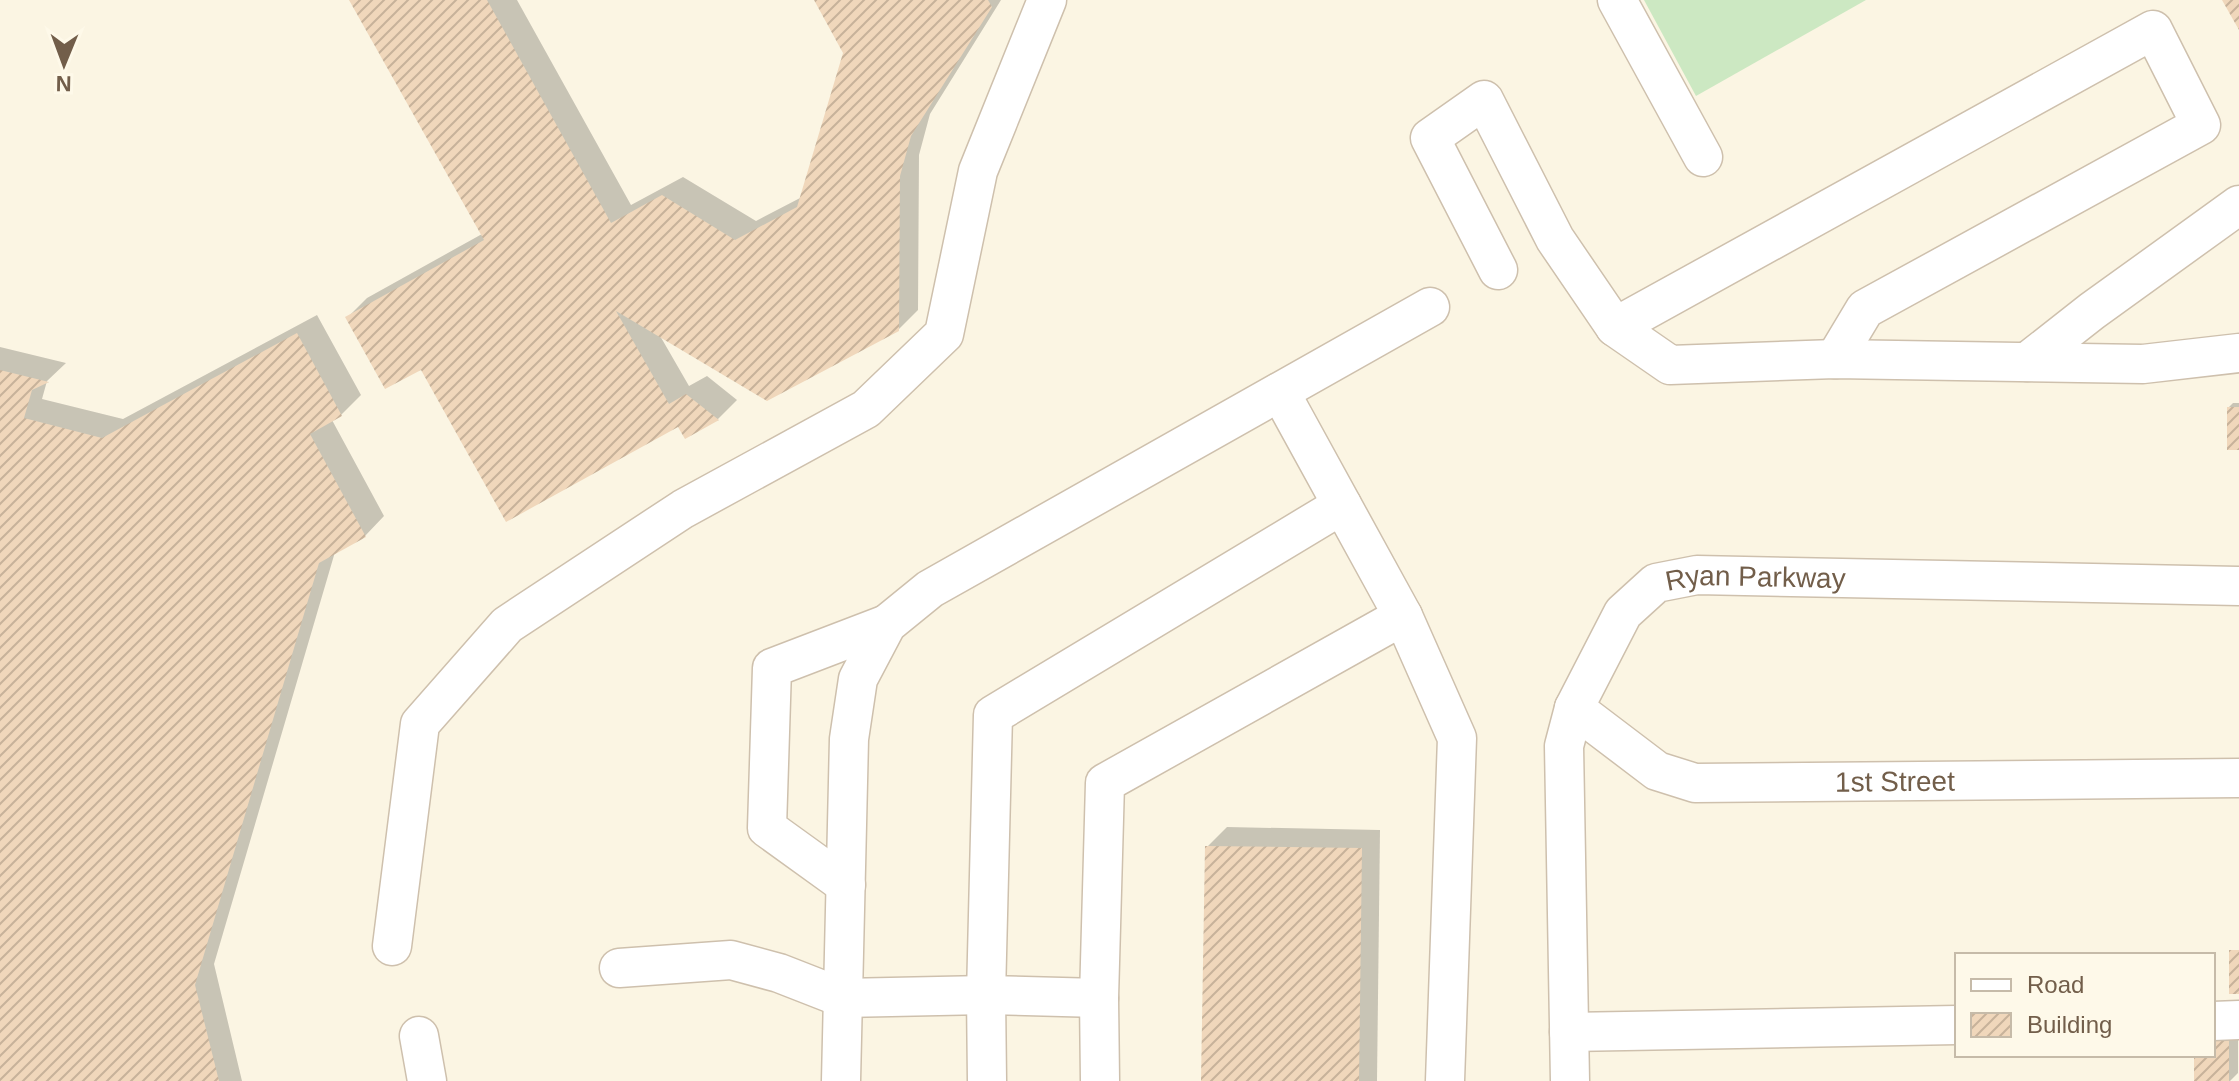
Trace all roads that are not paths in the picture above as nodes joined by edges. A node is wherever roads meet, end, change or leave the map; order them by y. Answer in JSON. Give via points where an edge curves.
{"nodes":[{"id":1,"x":1047,"y":0,"type":"edge"},
{"id":2,"x":1617,"y":0,"type":"edge"},
{"id":3,"x":1703,"y":157,"type":"dead end"},
{"id":4,"x":2239,"y":205,"type":"edge"},
{"id":5,"x":1498,"y":270,"type":"dead end"},
{"id":6,"x":1430,"y":307,"type":"dead end"},
{"id":7,"x":1615,"y":327,"type":"junction"},
{"id":8,"x":2239,"y":353,"type":"edge"},
{"id":9,"x":1835,"y":359,"type":"junction"},
{"id":10,"x":2027,"y":362,"type":"junction"},
{"id":11,"x":1280,"y":392,"type":"junction"},
{"id":12,"x":1342,"y":505,"type":"junction"},
{"id":13,"x":2239,"y":586,"type":"edge"},
{"id":14,"x":1403,"y":616,"type":"junction"},
{"id":15,"x":887,"y":624,"type":"junction"},
{"id":16,"x":1574,"y":708,"type":"junction"},
{"id":17,"x":2239,"y":778,"type":"edge"},
{"id":18,"x":846,"y":885,"type":"junction"},
{"id":19,"x":392,"y":946,"type":"dead end"},
{"id":20,"x":619,"y":968,"type":"dead end"},
{"id":21,"x":986,"y":995,"type":"junction"},
{"id":22,"x":843,"y":998,"type":"junction"},
{"id":23,"x":1099,"y":998,"type":"junction"},
{"id":24,"x":2239,"y":1020,"type":"edge"},
{"id":25,"x":2215,"y":1021,"type":"edge"},
{"id":26,"x":1955,"y":1025,"type":"edge"},
{"id":27,"x":1569,"y":1032,"type":"junction"},
{"id":28,"x":419,"y":1036,"type":"dead end"},
{"id":29,"x":427,"y":1081,"type":"edge"},
{"id":30,"x":841,"y":1081,"type":"edge"},
{"id":31,"x":987,"y":1081,"type":"edge"},
{"id":32,"x":1100,"y":1081,"type":"edge"},
{"id":33,"x":1445,"y":1081,"type":"edge"},
{"id":34,"x":1570,"y":1081,"type":"edge"}],
"edges":[{"from":1,"to":19,"type":"street","via":[[978,171],[944,334],[866,409],[683,509],[507,625],[420,724]]},
{"from":2,"to":3,"type":"street"},
{"from":4,"to":10,"type":"street"},
{"from":5,"to":7,"type":"street","via":[[1430,138],[1484,100],[1555,239]]},
{"from":6,"to":11,"type":"street"},
{"from":7,"to":9,"type":"street","via":[[1670,365]]},
{"from":7,"to":9,"type":"street","via":[[2153,30],[2201,125],[1865,309]]},
{"from":8,"to":10,"type":"street","via":[[2143,364]]},
{"from":9,"to":10,"type":"street"},
{"from":11,"to":12,"type":"street"},
{"from":11,"to":15,"type":"street","via":[[930,589]]},
{"from":12,"to":14,"type":"street"},
{"from":12,"to":21,"type":"street","via":[[993,715]]},
{"from":13,"to":16,"type":"street","name":"Ryan Parkway","via":[[1697,575],[1656,583],[1623,613]]},
{"from":14,"to":23,"type":"street","via":[[1105,783]]},
{"from":14,"to":33,"type":"street","via":[[1457,738]]},
{"from":15,"to":18,"type":"street","via":[[858,679],[849,739]]},
{"from":15,"to":18,"type":"street","via":[[772,668],[767,828]]},
{"from":16,"to":17,"type":"street","name":"1st Street","via":[[1657,771],[1695,783]]},
{"from":16,"to":27,"type":"street","name":"Ryan Parkway","via":[[1564,746]]},
{"from":18,"to":22,"type":"street"},
{"from":20,"to":22,"type":"street","via":[[731,960]]},
{"from":21,"to":22,"type":"street"},
{"from":21,"to":23,"type":"street"},
{"from":21,"to":31,"type":"street"},
{"from":22,"to":30,"type":"street"},
{"from":23,"to":32,"type":"street"},
{"from":24,"to":25,"type":"street"},
{"from":26,"to":27,"type":"street"},
{"from":27,"to":34,"type":"street","name":"Ryan Parkway"},
{"from":28,"to":29,"type":"street"}]}
